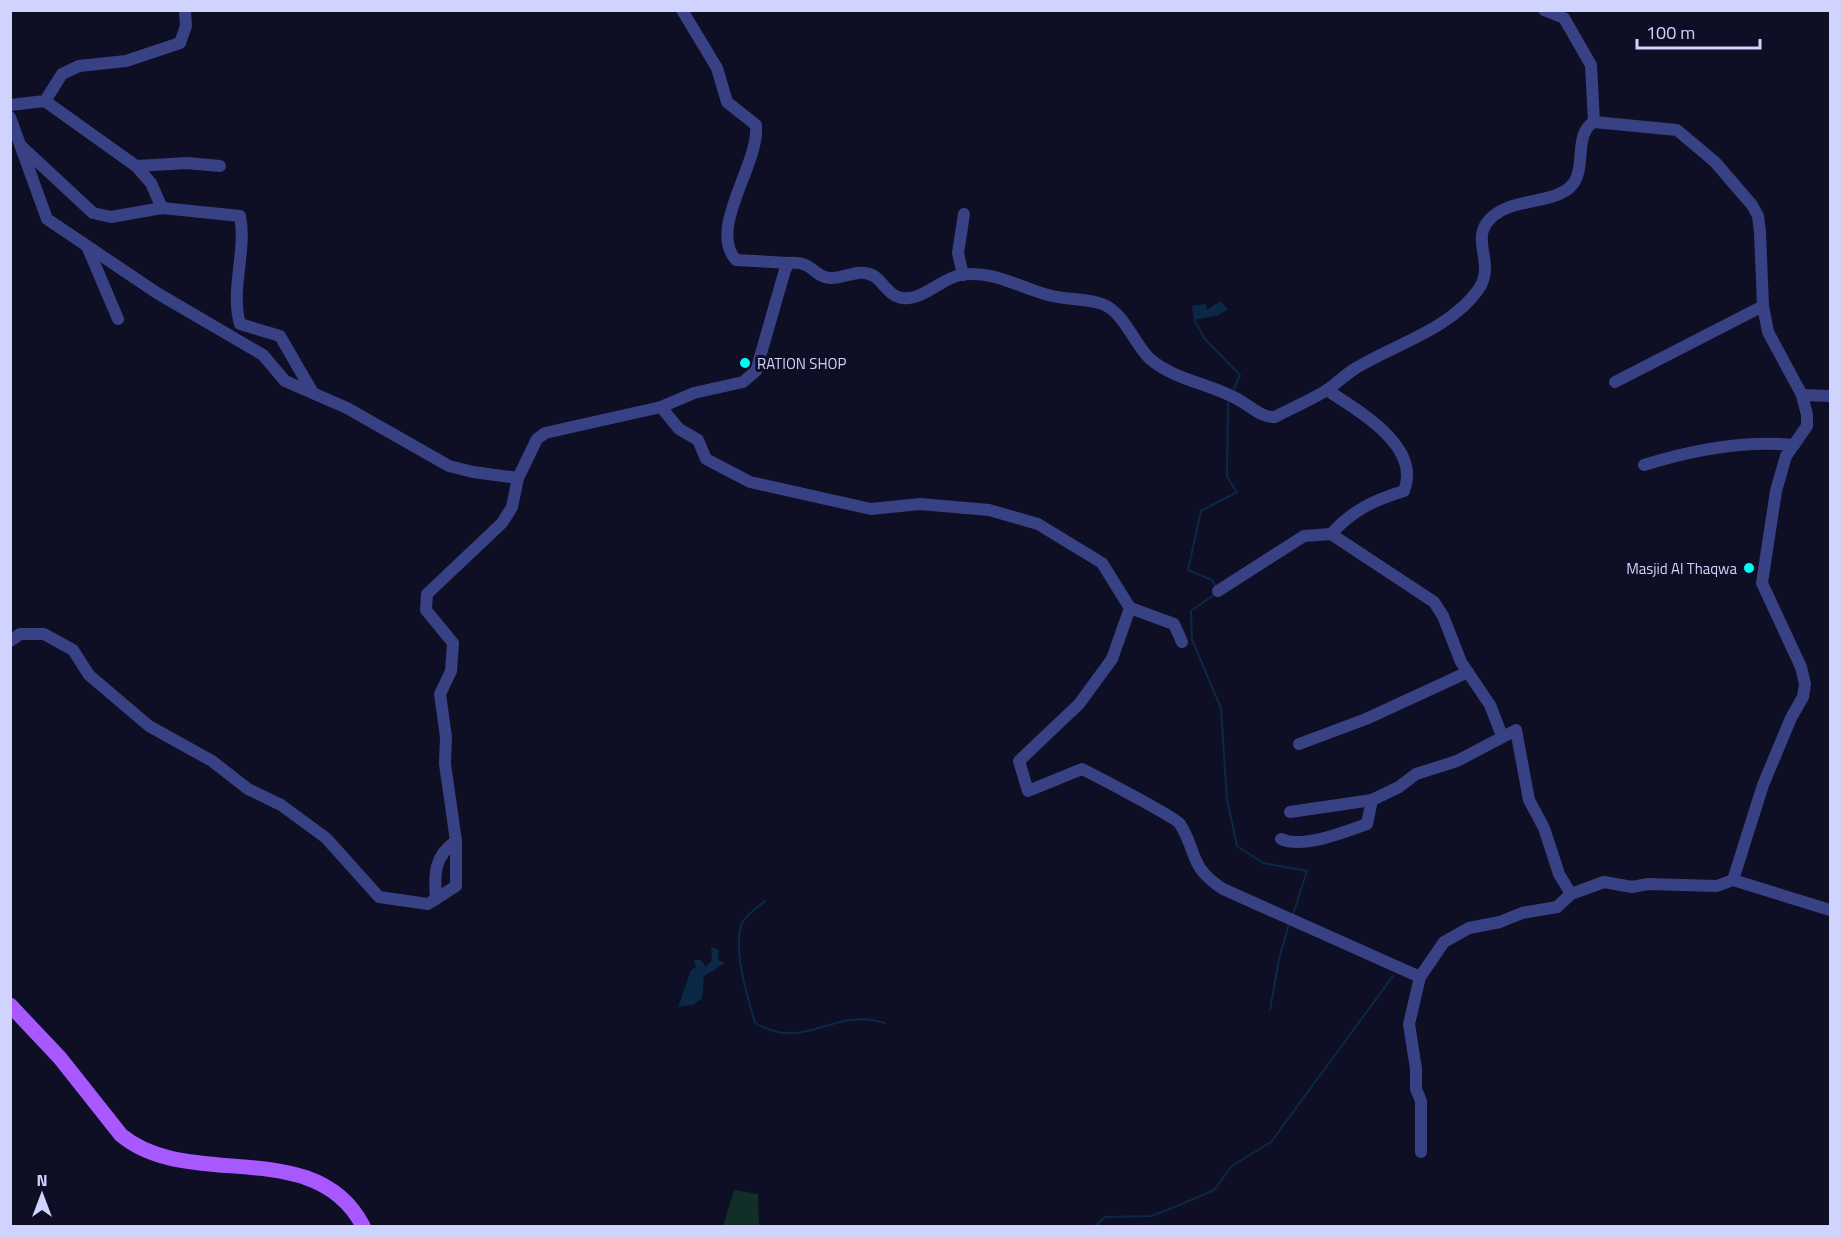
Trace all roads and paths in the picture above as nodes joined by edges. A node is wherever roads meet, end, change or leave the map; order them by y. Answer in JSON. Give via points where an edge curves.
{"nodes":[{"id":1,"x":185,"y":10,"type":"edge"},
{"id":2,"x":682,"y":10,"type":"edge"},
{"id":3,"x":1544,"y":10,"type":"edge"},
{"id":4,"x":45,"y":101,"type":"junction"},
{"id":5,"x":10,"y":105,"type":"edge"},
{"id":6,"x":10,"y":117,"type":"edge"},
{"id":7,"x":1594,"y":122,"type":"junction"},
{"id":8,"x":20,"y":146,"type":"junction"},
{"id":9,"x":136,"y":166,"type":"junction"},
{"id":10,"x":220,"y":166,"type":"dead end"},
{"id":11,"x":162,"y":208,"type":"junction"},
{"id":12,"x":964,"y":214,"type":"dead end"},
{"id":13,"x":87,"y":246,"type":"junction"},
{"id":14,"x":789,"y":264,"type":"junction"},
{"id":15,"x":963,"y":275,"type":"junction"},
{"id":16,"x":1763,"y":306,"type":"junction"},
{"id":17,"x":118,"y":319,"type":"dead end"},
{"id":18,"x":1615,"y":382,"type":"dead end"},
{"id":19,"x":1327,"y":390,"type":"junction"},
{"id":20,"x":313,"y":393,"type":"junction"},
{"id":21,"x":1802,"y":395,"type":"junction"},
{"id":22,"x":1830,"y":396,"type":"edge"},
{"id":23,"x":661,"y":407,"type":"junction"},
{"id":24,"x":1794,"y":445,"type":"junction"},
{"id":25,"x":1644,"y":465,"type":"dead end"},
{"id":26,"x":518,"y":478,"type":"junction"},
{"id":27,"x":1331,"y":534,"type":"junction"},
{"id":28,"x":1218,"y":591,"type":"dead end"},
{"id":29,"x":1130,"y":608,"type":"junction"},
{"id":30,"x":10,"y":641,"type":"edge"},
{"id":31,"x":1182,"y":642,"type":"dead end"},
{"id":32,"x":1468,"y":672,"type":"junction"},
{"id":33,"x":1502,"y":736,"type":"junction"},
{"id":34,"x":1299,"y":744,"type":"dead end"},
{"id":35,"x":1372,"y":800,"type":"junction"},
{"id":36,"x":1290,"y":812,"type":"dead end"},
{"id":37,"x":1281,"y":839,"type":"dead end"},
{"id":38,"x":456,"y":841,"type":"junction"},
{"id":39,"x":1733,"y":880,"type":"junction"},
{"id":40,"x":1570,"y":894,"type":"junction"},
{"id":41,"x":436,"y":899,"type":"junction"},
{"id":42,"x":1830,"y":910,"type":"edge"},
{"id":43,"x":1420,"y":977,"type":"junction"},
{"id":44,"x":10,"y":1005,"type":"edge"},
{"id":45,"x":1421,"y":1152,"type":"dead end"},
{"id":46,"x":363,"y":1227,"type":"edge"}],
"edges":[{"from":1,"to":4,"type":"street","via":[[186,26],[180,43],[126,61],[79,66],[62,74]]},
{"from":2,"to":14,"type":"street","via":[[717,68],[727,102],[756,125],[744,180],[726,228],[729,252],[736,260]]},
{"from":3,"to":7,"type":"street","via":[[1564,18],[1591,65]]},
{"from":4,"to":5,"type":"street"},
{"from":4,"to":9,"type":"street"},
{"from":6,"to":8,"type":"street"},
{"from":7,"to":16,"type":"street","via":[[1677,130],[1715,162],[1758,216]]},
{"from":7,"to":19,"type":"street","via":[[1584,135],[1578,174],[1572,185],[1500,209],[1482,228],[1485,278],[1477,292],[1448,319],[1355,368]]},
{"from":8,"to":11,"type":"street","via":[[93,213],[111,217]]},
{"from":8,"to":13,"type":"street","via":[[47,219]]},
{"from":9,"to":10,"type":"street"},
{"from":9,"to":11,"type":"street","via":[[151,183]]},
{"from":11,"to":20,"type":"street","via":[[240,216],[243,232],[236,310],[240,324],[280,336]]},
{"from":12,"to":15,"type":"street","via":[[958,253]]},
{"from":13,"to":17,"type":"street"},
{"from":13,"to":20,"type":"street","via":[[263,355],[285,381]]},
{"from":14,"to":15,"type":"street","via":[[806,263],[828,278],[864,273],[901,298],[916,296]]},
{"from":14,"to":23,"type":"street","via":[[756,371],[743,382],[694,393]]},
{"from":15,"to":19,"type":"street","via":[[1002,278],[1050,296],[1104,305],[1162,368],[1238,399],[1269,418]]},
{"from":16,"to":18,"type":"street"},
{"from":16,"to":21,"type":"street","via":[[1768,332]]},
{"from":19,"to":27,"type":"street","via":[[1367,416],[1393,440],[1409,480],[1404,491],[1353,513]]},
{"from":20,"to":26,"type":"street","via":[[377,423],[450,466]]},
{"from":21,"to":22,"type":"street"},
{"from":21,"to":24,"type":"street","via":[[1807,426]]},
{"from":23,"to":26,"type":"street","via":[[545,433],[537,439]]},
{"from":23,"to":29,"type":"street","via":[[679,429],[698,440],[706,459],[750,482],[871,509],[920,504],[978,509],[1038,524],[1102,563]]},
{"from":24,"to":25,"type":"street","via":[[1766,442],[1730,446]]},
{"from":24,"to":39,"type":"street","via":[[1786,456],[1776,491],[1762,583],[1805,684],[1803,697],[1763,785]]},
{"from":26,"to":38,"type":"street","via":[[512,507],[502,523],[433,587],[425,600],[426,610],[453,643],[451,671],[441,694],[445,764]]},
{"from":27,"to":28,"type":"street","via":[[1304,536]]},
{"from":27,"to":32,"type":"street","via":[[1434,602]]},
{"from":29,"to":31,"type":"street","via":[[1174,624]]},
{"from":29,"to":43,"type":"street","via":[[1112,659],[1079,704],[1019,761],[1028,791],[1082,769],[1179,823],[1204,877],[1223,889]]},
{"from":30,"to":41,"type":"street","via":[[20,634],[44,634],[74,650],[89,675],[149,726],[212,761],[248,789],[281,805],[326,838],[379,897],[428,904]]},
{"from":32,"to":33,"type":"street","via":[[1490,705]]},
{"from":32,"to":34,"type":"street","via":[[1366,719]]},
{"from":33,"to":35,"type":"street","via":[[1457,761],[1416,774]]},
{"from":33,"to":40,"type":"street","via":[[1516,730],[1529,800]]},
{"from":35,"to":36,"type":"street"},
{"from":35,"to":37,"type":"street","via":[[1367,824],[1325,837],[1290,843]]},
{"from":38,"to":41,"type":"street","via":[[444,849],[436,865]]},
{"from":38,"to":41,"type":"street","via":[[456,886]]},
{"from":39,"to":40,"type":"street","via":[[1717,886],[1632,887],[1604,882]]},
{"from":39,"to":42,"type":"street"},
{"from":40,"to":43,"type":"street","via":[[1557,907],[1469,928],[1444,942]]},
{"from":43,"to":45,"type":"street","via":[[1409,1024],[1416,1089],[1421,1101]]},
{"from":44,"to":46,"type":"main road","via":[[132,1144],[172,1159],[298,1174],[323,1185],[345,1203]]}]}
